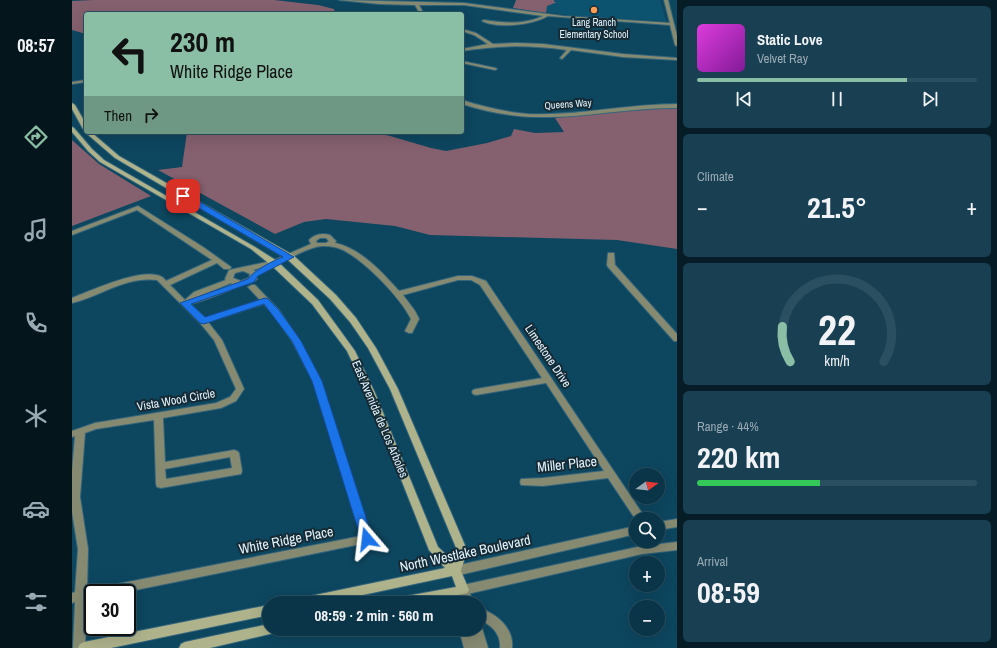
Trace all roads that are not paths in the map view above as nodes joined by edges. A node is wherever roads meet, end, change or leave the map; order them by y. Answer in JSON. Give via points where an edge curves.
{"nodes":[{"id":1,"x":341,"y":0,"type":"edge"},
{"id":2,"x":666,"y":0,"type":"edge"},
{"id":3,"x":416,"y":3,"type":"junction"},
{"id":4,"x":421,"y":12,"type":"edge"},
{"id":5,"x":547,"y":15,"type":"junction"},
{"id":6,"x":484,"y":21,"type":"dead end"},
{"id":7,"x":672,"y":24,"type":"junction"},
{"id":8,"x":464,"y":31,"type":"edge"},
{"id":9,"x":677,"y":44,"type":"edge"},
{"id":10,"x":492,"y":45,"type":"junction"},
{"id":11,"x":570,"y":49,"type":"junction"},
{"id":12,"x":464,"y":50,"type":"edge"},
{"id":13,"x":562,"y":58,"type":"dead end"},
{"id":14,"x":677,"y":59,"type":"edge"},
{"id":15,"x":464,"y":62,"type":"edge"},
{"id":16,"x":495,"y":70,"type":"dead end"},
{"id":17,"x":84,"y":81,"type":"edge"},
{"id":18,"x":72,"y":83,"type":"edge"},
{"id":19,"x":464,"y":102,"type":"edge"},
{"id":20,"x":72,"y":106,"type":"edge"},
{"id":21,"x":677,"y":106,"type":"edge"},
{"id":22,"x":84,"y":126,"type":"edge"},
{"id":23,"x":72,"y":129,"type":"edge"},
{"id":24,"x":90,"y":134,"type":"edge"},
{"id":25,"x":72,"y":233,"type":"edge"},
{"id":26,"x":331,"y":242,"type":"junction"},
{"id":27,"x":315,"y":245,"type":"junction"},
{"id":28,"x":611,"y":255,"type":"dead end"},
{"id":29,"x":290,"y":257,"type":"junction"},
{"id":30,"x":217,"y":260,"type":"junction"},
{"id":31,"x":274,"y":263,"type":"junction"},
{"id":32,"x":227,"y":267,"type":"dead end"},
{"id":33,"x":246,"y":270,"type":"junction"},
{"id":34,"x":254,"y":274,"type":"junction"},
{"id":35,"x":231,"y":281,"type":"junction"},
{"id":36,"x":241,"y":283,"type":"junction"},
{"id":37,"x":166,"y":284,"type":"junction"},
{"id":38,"x":252,"y":287,"type":"dead end"},
{"id":39,"x":397,"y":294,"type":"junction"},
{"id":40,"x":265,"y":300,"type":"junction"},
{"id":41,"x":72,"y":301,"type":"edge"},
{"id":42,"x":185,"y":303,"type":"junction"},
{"id":43,"x":204,"y":321,"type":"junction"},
{"id":44,"x":409,"y":331,"type":"dead end"},
{"id":45,"x":677,"y":339,"type":"edge"},
{"id":46,"x":548,"y":380,"type":"junction"},
{"id":47,"x":476,"y":392,"type":"dead end"},
{"id":48,"x":158,"y":416,"type":"junction"},
{"id":49,"x":76,"y":433,"type":"edge"},
{"id":50,"x":160,"y":466,"type":"junction"},
{"id":51,"x":611,"y":474,"type":"junction"},
{"id":52,"x":525,"y":482,"type":"dead end"},
{"id":53,"x":636,"y":512,"type":"edge"},
{"id":54,"x":677,"y":524,"type":"edge"},
{"id":55,"x":665,"y":525,"type":"edge"},
{"id":56,"x":629,"y":532,"type":"edge"},
{"id":57,"x":677,"y":546,"type":"edge"},
{"id":58,"x":455,"y":571,"type":"junction"},
{"id":59,"x":136,"y":585,"type":"edge"},
{"id":60,"x":463,"y":590,"type":"junction"},
{"id":61,"x":82,"y":596,"type":"edge"},
{"id":62,"x":335,"y":596,"type":"edge"},
{"id":63,"x":432,"y":596,"type":"edge"},
{"id":64,"x":465,"y":596,"type":"edge"},
{"id":65,"x":262,"y":611,"type":"edge"},
{"id":66,"x":486,"y":616,"type":"edge"},
{"id":67,"x":262,"y":631,"type":"edge"},
{"id":68,"x":467,"y":636,"type":"edge"},
{"id":69,"x":479,"y":636,"type":"edge"},
{"id":70,"x":80,"y":648,"type":"edge"},
{"id":71,"x":84,"y":648,"type":"edge"},
{"id":72,"x":185,"y":648,"type":"edge"},
{"id":73,"x":470,"y":648,"type":"edge"},
{"id":74,"x":482,"y":648,"type":"edge"},
{"id":75,"x":506,"y":648,"type":"edge"}],
"edges":[{"from":1,"to":3,"type":"street"},
{"from":2,"to":7,"type":"street"},
{"from":3,"to":4,"type":"street"},
{"from":3,"to":5,"type":"street","via":[[476,5]]},
{"from":5,"to":6,"type":"street","via":[[523,23]]},
{"from":5,"to":7,"type":"street"},
{"from":7,"to":9,"type":"street"},
{"from":8,"to":10,"type":"street","via":[[475,34]]},
{"from":10,"to":11,"type":"street","via":[[529,44]]},
{"from":10,"to":12,"type":"street"},
{"from":11,"to":13,"type":"street"},
{"from":11,"to":14,"type":"street","via":[[640,58]]},
{"from":15,"to":16,"type":"street"},
{"from":17,"to":18,"type":"street"},
{"from":19,"to":21,"type":"street","name":"Queens Way","via":[[499,111],[547,115],[638,106]]},
{"from":20,"to":22,"type":"main road"},
{"from":23,"to":31,"type":"main road","name":"East Avenida de Los Arboles","via":[[102,161],[253,248]]},
{"from":24,"to":29,"type":"main road","name":"East Avenida de Los Arboles","via":[[117,157]]},
{"from":25,"to":30,"type":"street","via":[[138,208]]},
{"from":26,"to":27,"type":"street","via":[[321,246]]},
{"from":26,"to":27,"type":"street","via":[[325,236],[316,237],[312,242]]},
{"from":26,"to":39,"type":"street","via":[[347,250],[375,272]]},
{"from":27,"to":29,"type":"street"},
{"from":28,"to":45,"type":"street","via":[[611,265]]},
{"from":29,"to":31,"type":"street"},
{"from":29,"to":58,"type":"main road","name":"East Avenida de Los Arboles","via":[[333,297],[353,320],[390,382],[462,550]]},
{"from":30,"to":32,"type":"street"},
{"from":30,"to":37,"type":"street"},
{"from":31,"to":33,"type":"street","via":[[260,264]]},
{"from":31,"to":34,"type":"street"},
{"from":31,"to":58,"type":"main road","name":"East Avenida de Los Arboles","via":[[315,302],[351,351],[372,393],[434,550]]},
{"from":33,"to":34,"type":"street"},
{"from":33,"to":35,"type":"street","via":[[232,272],[229,277]]},
{"from":34,"to":36,"type":"street","via":[[251,281]]},
{"from":35,"to":36,"type":"street"},
{"from":35,"to":42,"type":"street","via":[[196,294]]},
{"from":36,"to":42,"type":"street"},
{"from":37,"to":41,"type":"street","name":"Vista Wood Circle","via":[[159,278],[144,276]]},
{"from":37,"to":42,"type":"street","name":"Vista Wood Circle"},
{"from":38,"to":40,"type":"street","name":"White Ridge Place"},
{"from":39,"to":44,"type":"street","via":[[413,312],[415,319]]},
{"from":39,"to":46,"type":"street","name":"Limestone Drive","via":[[458,278],[472,278],[483,283]]},
{"from":40,"to":43,"type":"street"},
{"from":40,"to":59,"type":"street","name":"White Ridge Place","via":[[296,341],[317,381],[367,539]]},
{"from":42,"to":43,"type":"street","name":"Vista Wood Circle"},
{"from":43,"to":48,"type":"street","name":"Vista Wood Circle","via":[[218,340],[238,383],[238,394],[233,400],[218,406]]},
{"from":46,"to":47,"type":"street"},
{"from":46,"to":51,"type":"street","name":"Limestone Drive"},
{"from":48,"to":49,"type":"street","name":"Vista Wood Circle","via":[[95,426]]},
{"from":48,"to":50,"type":"street"},
{"from":49,"to":61,"type":"street","via":[[75,496],[83,549]]},
{"from":50,"to":50,"type":"street","via":[[234,453],[237,471],[161,484]]},
{"from":51,"to":52,"type":"street","name":"Miller Place"},
{"from":51,"to":53,"type":"street","name":"Limestone Drive"},
{"from":54,"to":55,"type":"street"},
{"from":56,"to":58,"type":"street","name":"North Westlake Boulevard"},
{"from":57,"to":60,"type":"street","via":[[642,550]]},
{"from":58,"to":60,"type":"main road","name":"East Avenida de Los Arboles"},
{"from":58,"to":62,"type":"main road","name":"North Westlake Boulevard"},
{"from":60,"to":63,"type":"main road"},
{"from":60,"to":64,"type":"street","name":"East Avenida de Los Arboles"},
{"from":61,"to":70,"type":"street"},
{"from":65,"to":71,"type":"main road"},
{"from":66,"to":75,"type":"street","via":[[500,627]]},
{"from":67,"to":72,"type":"main road"},
{"from":68,"to":73,"type":"street"},
{"from":69,"to":74,"type":"street"}]}
